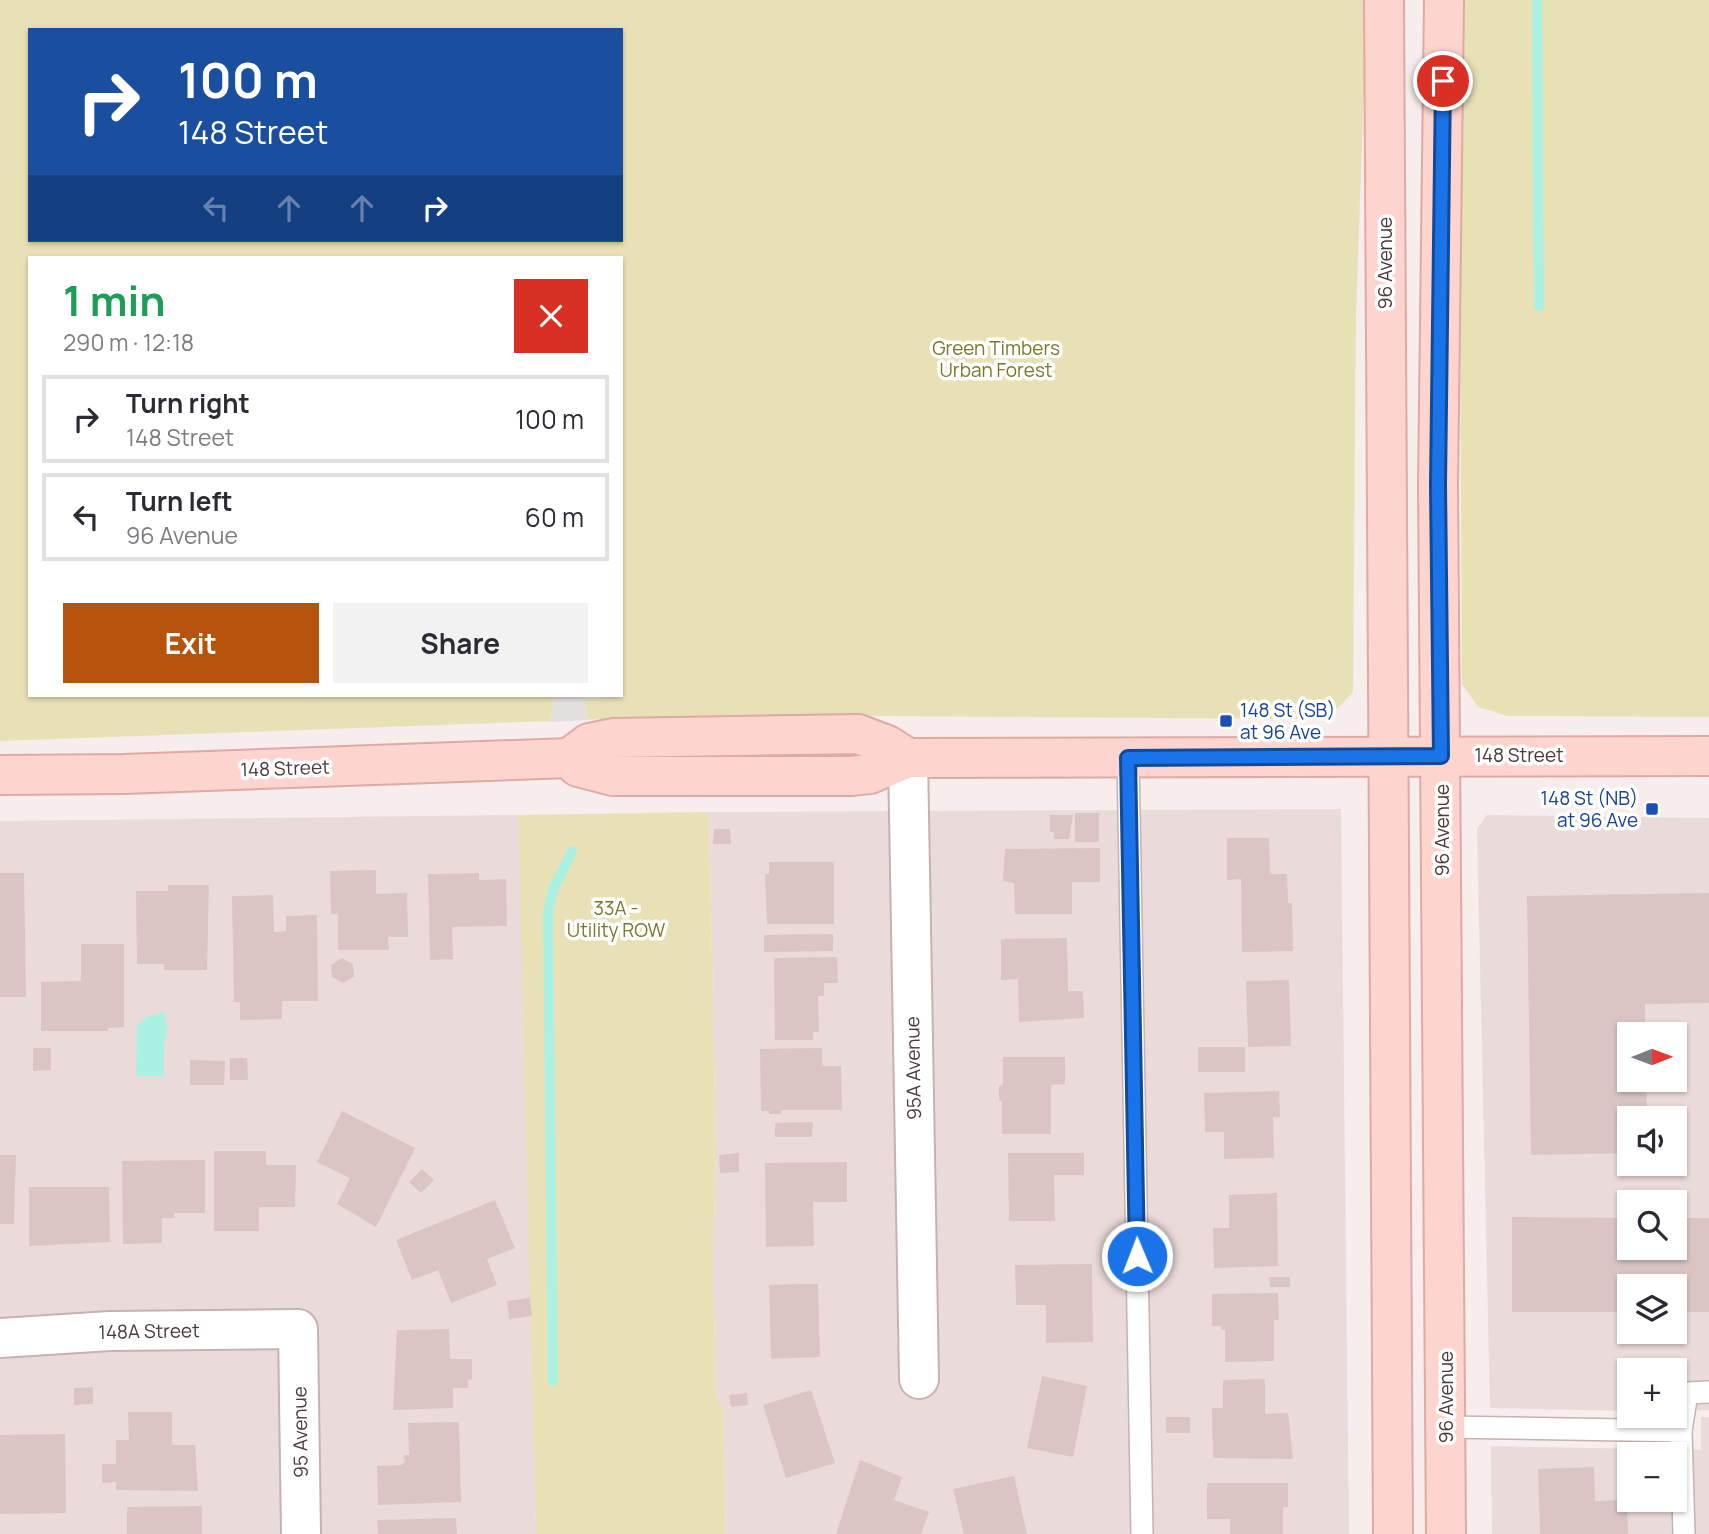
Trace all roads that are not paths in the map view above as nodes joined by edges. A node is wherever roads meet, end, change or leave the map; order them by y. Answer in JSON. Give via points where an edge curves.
{"nodes":[{"id":1,"x":1384,"y":0,"type":"edge"},
{"id":2,"x":1444,"y":0,"type":"edge"},
{"id":3,"x":1441,"y":756,"type":"junction"},
{"id":4,"x":1709,"y":756,"type":"edge"},
{"id":5,"x":1386,"y":757,"type":"junction"},
{"id":6,"x":908,"y":758,"type":"junction"},
{"id":7,"x":1128,"y":758,"type":"junction"},
{"id":8,"x":0,"y":775,"type":"edge"},
{"id":9,"x":298,"y":1329,"type":"joint"},
{"id":10,"x":0,"y":1338,"type":"edge"},
{"id":11,"x":919,"y":1379,"type":"dead end"},
{"id":12,"x":1709,"y":1392,"type":"edge"},
{"id":13,"x":1446,"y":1427,"type":"junction"},
{"id":14,"x":1681,"y":1431,"type":"junction"},
{"id":15,"x":301,"y":1534,"type":"edge"},
{"id":16,"x":1142,"y":1534,"type":"edge"},
{"id":17,"x":1393,"y":1534,"type":"edge"},
{"id":18,"x":1446,"y":1534,"type":"edge"},
{"id":19,"x":1684,"y":1534,"type":"edge"}],
"edges":[{"from":1,"to":5,"type":"main road","name":"96 Avenue"},
{"from":2,"to":3,"type":"main road","name":"96 Avenue","via":[[1438,485]]},
{"from":3,"to":4,"type":"main road","name":"148 Street"},
{"from":3,"to":5,"type":"main road","name":"148 Street"},
{"from":3,"to":13,"type":"main road","name":"96 Avenue"},
{"from":5,"to":7,"type":"main road","name":"148 Street"},
{"from":5,"to":17,"type":"main road","name":"96 Avenue"},
{"from":6,"to":7,"type":"main road","name":"148 Street"},
{"from":6,"to":8,"type":"main road","name":"148 Street","via":[[887,744],[858,734],[613,738],[589,743],[569,758]]},
{"from":6,"to":11,"type":"street","name":"95A Avenue"},
{"from":7,"to":16,"type":"lane"},
{"from":9,"to":10,"type":"street","name":"148A Street","via":[[110,1331]]},
{"from":9,"to":15,"type":"street","name":"95 Avenue"},
{"from":12,"to":14,"type":"lane","via":[[1687,1393]]},
{"from":13,"to":14,"type":"lane"},
{"from":13,"to":18,"type":"main road","name":"96 Avenue"},
{"from":14,"to":19,"type":"lane"}]}
